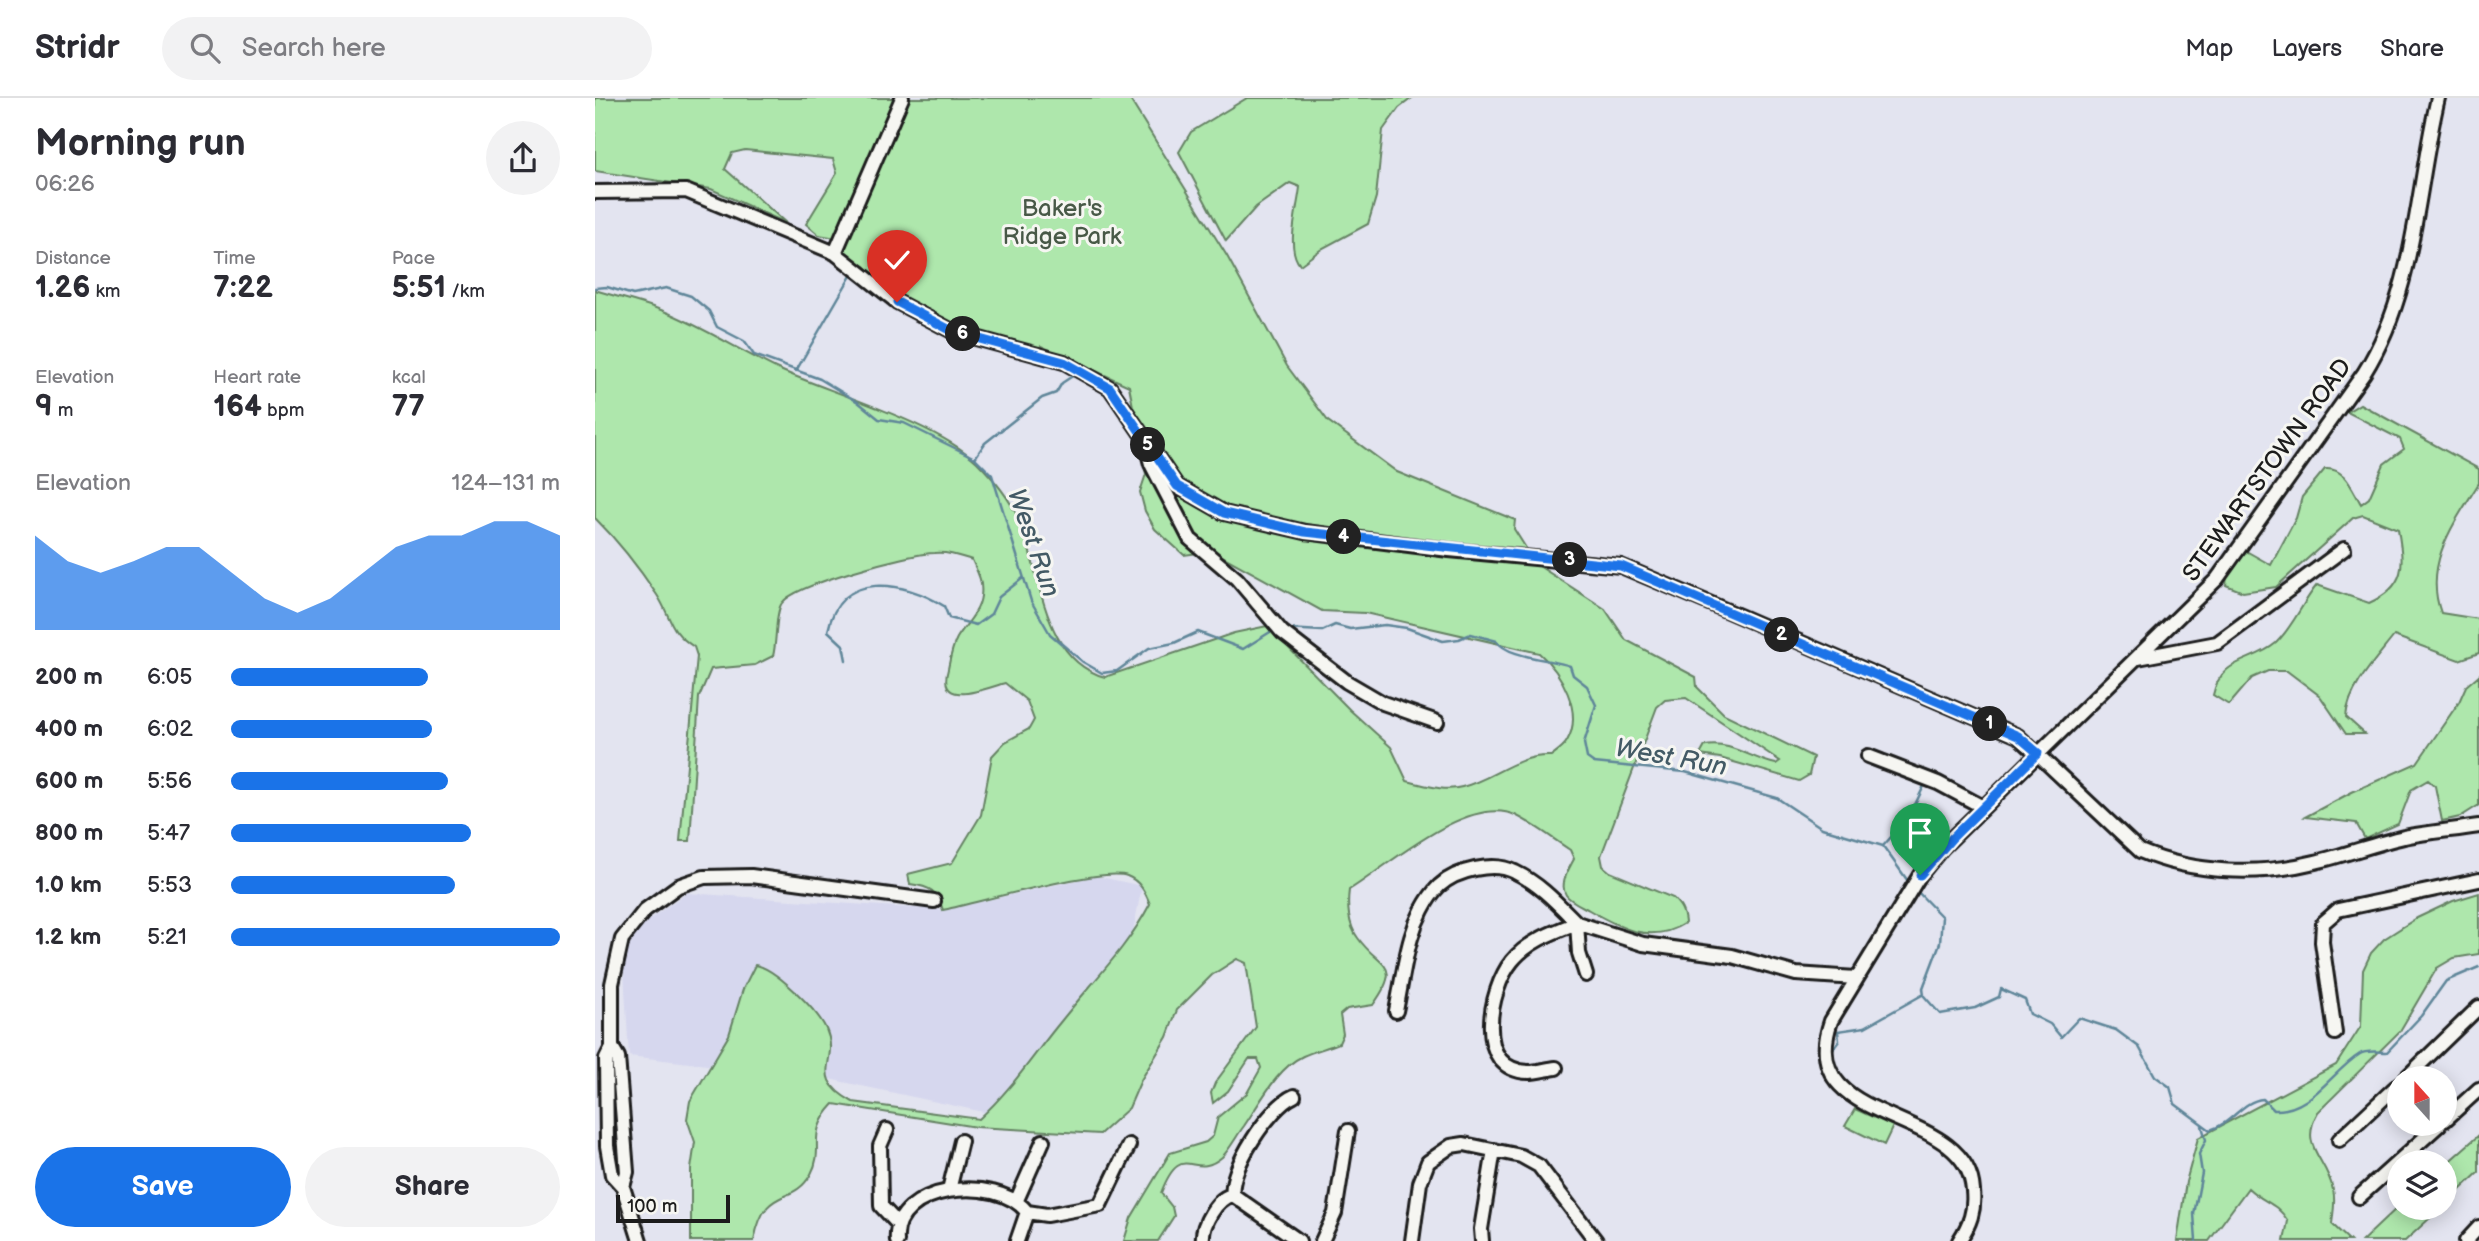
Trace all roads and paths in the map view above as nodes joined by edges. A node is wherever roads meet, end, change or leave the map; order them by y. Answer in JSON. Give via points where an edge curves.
{"nodes":[{"id":1,"x":902,"y":98,"type":"edge"},
{"id":2,"x":2438,"y":98,"type":"edge"},
{"id":3,"x":595,"y":192,"type":"edge"},
{"id":4,"x":835,"y":253,"type":"junction"},
{"id":5,"x":1144,"y":439,"type":"junction"},
{"id":6,"x":2344,"y":549,"type":"dead end"},
{"id":7,"x":2136,"y":659,"type":"junction"},
{"id":8,"x":1437,"y":722,"type":"dead end"},
{"id":9,"x":2038,"y":753,"type":"junction"},
{"id":10,"x":1868,"y":756,"type":"dead end"},
{"id":11,"x":1983,"y":807,"type":"junction"},
{"id":12,"x":2479,"y":826,"type":"edge"},
{"id":13,"x":2479,"y":880,"type":"edge"},
{"id":14,"x":934,"y":901,"type":"dead end"},
{"id":15,"x":1577,"y":923,"type":"junction"},
{"id":16,"x":1586,"y":975,"type":"dead end"},
{"id":17,"x":1856,"y":978,"type":"junction"},
{"id":18,"x":2479,"y":1007,"type":"edge"},
{"id":19,"x":1396,"y":1012,"type":"dead end"},
{"id":20,"x":2335,"y":1033,"type":"dead end"},
{"id":21,"x":2418,"y":1066,"type":"edge"},
{"id":22,"x":1556,"y":1068,"type":"dead end"},
{"id":23,"x":2479,"y":1089,"type":"edge"},
{"id":24,"x":2387,"y":1095,"type":"edge"},
{"id":25,"x":1294,"y":1096,"type":"dead end"},
{"id":26,"x":2457,"y":1109,"type":"edge"},
{"id":27,"x":887,"y":1130,"type":"dead end"},
{"id":28,"x":1348,"y":1131,"type":"dead end"},
{"id":29,"x":2427,"y":1136,"type":"edge"},
{"id":30,"x":961,"y":1140,"type":"dead end"},
{"id":31,"x":2339,"y":1140,"type":"dead end"},
{"id":32,"x":1043,"y":1141,"type":"dead end"},
{"id":33,"x":1129,"y":1145,"type":"dead end"},
{"id":34,"x":1494,"y":1150,"type":"junction"},
{"id":35,"x":949,"y":1189,"type":"junction"},
{"id":36,"x":1233,"y":1195,"type":"junction"},
{"id":37,"x":2359,"y":1197,"type":"dead end"},
{"id":38,"x":1016,"y":1202,"type":"junction"},
{"id":39,"x":1027,"y":1212,"type":"junction"},
{"id":40,"x":899,"y":1225,"type":"junction"},
{"id":41,"x":2479,"y":1227,"type":"edge"},
{"id":42,"x":640,"y":1241,"type":"edge"},
{"id":43,"x":897,"y":1241,"type":"edge"},
{"id":44,"x":1017,"y":1241,"type":"edge"},
{"id":45,"x":1203,"y":1241,"type":"edge"},
{"id":46,"x":1299,"y":1241,"type":"edge"},
{"id":47,"x":1322,"y":1241,"type":"edge"},
{"id":48,"x":1412,"y":1241,"type":"edge"},
{"id":49,"x":1482,"y":1241,"type":"edge"},
{"id":50,"x":1596,"y":1241,"type":"edge"},
{"id":51,"x":1959,"y":1241,"type":"edge"},
{"id":52,"x":2466,"y":1241,"type":"edge"}],
"edges":[{"from":1,"to":4,"type":"street"},
{"from":2,"to":7,"type":"street","name":"STEWARTSTOWN ROAD","via":[[2402,287],[2373,360],[2225,569]]},
{"from":3,"to":4,"type":"street","via":[[686,191]]},
{"from":4,"to":5,"type":"street","via":[[897,302],[954,332],[1064,362],[1110,388]]},
{"from":5,"to":8,"type":"street","via":[[1151,464],[1191,539],[1237,579],[1278,627],[1347,682],[1383,703]]},
{"from":5,"to":9,"type":"street","via":[[1177,486],[1224,513],[1305,532],[1621,566],[2018,736]]},
{"from":6,"to":7,"type":"street","via":[[2217,643]]},
{"from":7,"to":9,"type":"street","name":"STEWARTSTOWN ROAD"},
{"from":9,"to":11,"type":"street","name":"STEWARTSTOWN ROAD"},
{"from":9,"to":12,"type":"street","via":[[2140,851],[2213,871],[2313,863],[2405,837]]},
{"from":10,"to":11,"type":"street","via":[[1938,783]]},
{"from":11,"to":17,"type":"street","name":"STEWARTSTOWN ROAD","via":[[1920,875]]},
{"from":13,"to":20,"type":"street","via":[[2338,910],[2323,923]]},
{"from":14,"to":42,"type":"street","via":[[751,876],[704,877],[678,886],[645,910],[622,939],[612,984],[612,1047],[606,1059],[612,1175],[623,1187]]},
{"from":15,"to":16,"type":"street"},
{"from":15,"to":17,"type":"street","via":[[1643,944],[1732,956],[1796,974]]},
{"from":15,"to":19,"type":"street","via":[[1544,890],[1513,870],[1488,867],[1465,872],[1440,885],[1424,906],[1411,936]]},
{"from":15,"to":22,"type":"street","via":[[1538,939],[1512,961],[1497,987],[1488,1022],[1497,1055],[1510,1066],[1527,1073]]},
{"from":17,"to":51,"type":"street","name":"STEWARTSTOWN ROAD","via":[[1828,1030],[1825,1046],[1832,1075],[1851,1096],[1941,1141],[1960,1156],[1971,1174],[1974,1208]]},
{"from":18,"to":21,"type":"street"},
{"from":23,"to":26,"type":"street"},
{"from":24,"to":31,"type":"street"},
{"from":25,"to":36,"type":"street","via":[[1270,1115],[1231,1180]]},
{"from":27,"to":40,"type":"street","via":[[880,1146],[881,1206]]},
{"from":28,"to":47,"type":"street","via":[[1335,1213]]},
{"from":29,"to":37,"type":"street"},
{"from":30,"to":35,"type":"street"},
{"from":32,"to":38,"type":"street"},
{"from":33,"to":39,"type":"street","via":[[1100,1205],[1047,1215]]},
{"from":34,"to":48,"type":"street","via":[[1464,1143],[1428,1162],[1420,1183]]},
{"from":34,"to":49,"type":"street"},
{"from":34,"to":50,"type":"street","via":[[1539,1166]]},
{"from":35,"to":38,"type":"street","via":[[985,1189]]},
{"from":35,"to":40,"type":"street","via":[[914,1206]]},
{"from":36,"to":45,"type":"street","via":[[1219,1203]]},
{"from":36,"to":46,"type":"street"},
{"from":38,"to":39,"type":"street"},
{"from":39,"to":44,"type":"street"},
{"from":40,"to":43,"type":"street"},
{"from":41,"to":52,"type":"street"}]}
